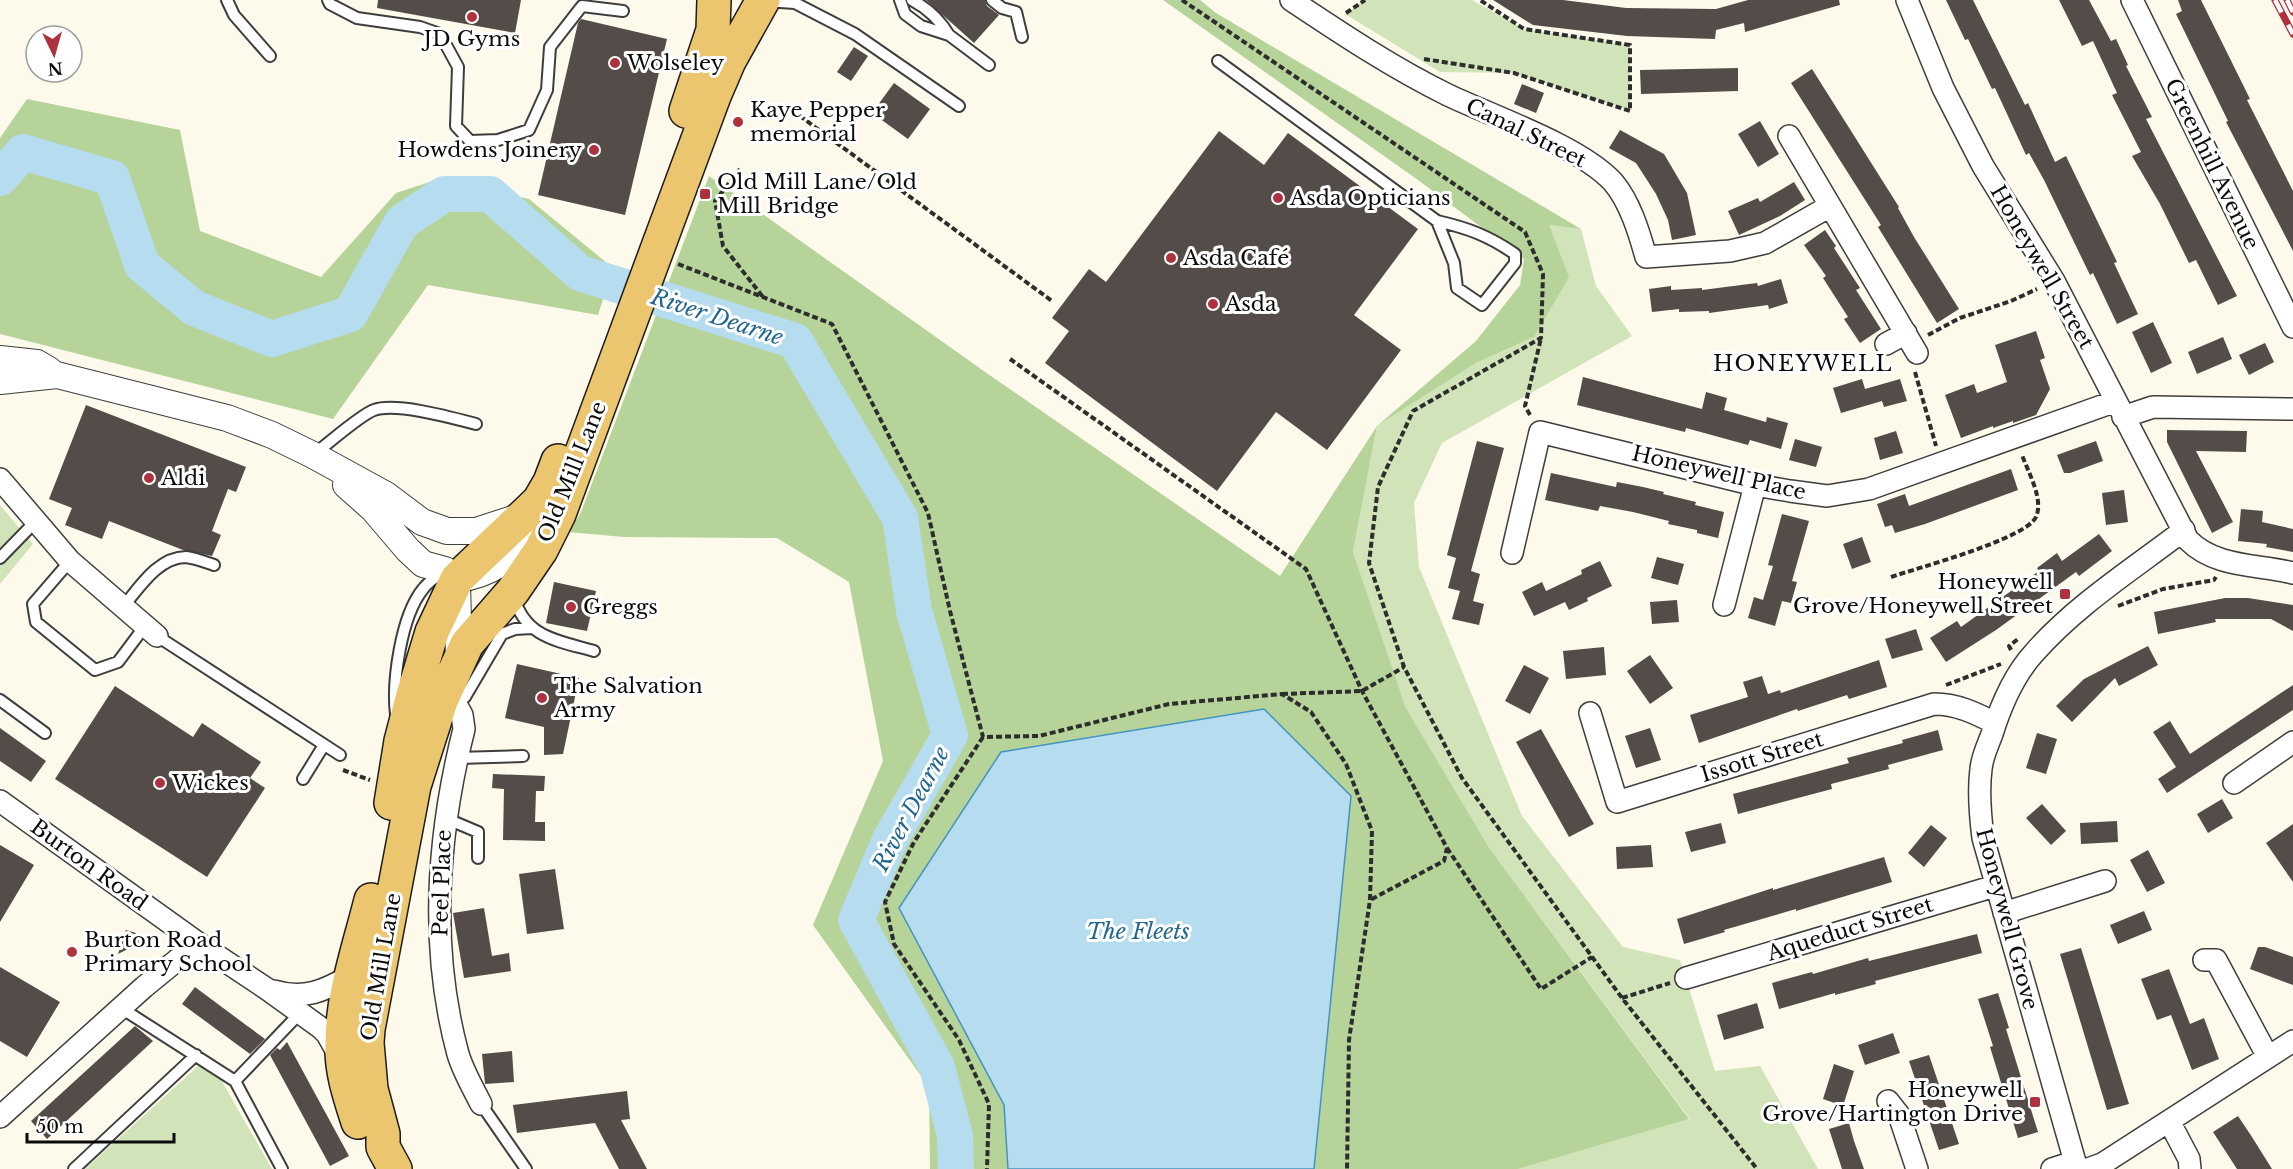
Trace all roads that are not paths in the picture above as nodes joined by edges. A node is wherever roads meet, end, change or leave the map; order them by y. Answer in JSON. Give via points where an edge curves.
{"nodes":[{"id":1,"x":227,"y":0,"type":"edge"},
{"id":2,"x":328,"y":0,"type":"edge"},
{"id":3,"x":763,"y":0,"type":"edge"},
{"id":4,"x":900,"y":0,"type":"edge"},
{"id":5,"x":912,"y":0,"type":"edge"},
{"id":6,"x":992,"y":0,"type":"edge"},
{"id":7,"x":1292,"y":0,"type":"edge"},
{"id":8,"x":1907,"y":0,"type":"edge"},
{"id":9,"x":2132,"y":0,"type":"edge"},
{"id":10,"x":714,"y":5,"type":"edge"},
{"id":11,"x":623,"y":11,"type":"dead end"},
{"id":12,"x":949,"y":35,"type":"junction"},
{"id":13,"x":1022,"y":37,"type":"dead end"},
{"id":14,"x":270,"y":56,"type":"dead end"},
{"id":15,"x":1218,"y":61,"type":"dead end"},
{"id":16,"x":989,"y":65,"type":"dead end"},
{"id":17,"x":959,"y":106,"type":"dead end"},
{"id":18,"x":1789,"y":136,"type":"dead end"},
{"id":19,"x":1830,"y":206,"type":"junction"},
{"id":20,"x":1437,"y":221,"type":"junction"},
{"id":21,"x":636,"y":278,"type":"junction"},
{"id":22,"x":622,"y":317,"type":"junction"},
{"id":23,"x":2293,"y":327,"type":"edge"},
{"id":24,"x":1886,"y":344,"type":"dead end"},
{"id":25,"x":0,"y":359,"type":"edge"},
{"id":26,"x":57,"y":375,"type":"junction"},
{"id":27,"x":0,"y":381,"type":"edge"},
{"id":28,"x":2120,"y":409,"type":"junction"},
{"id":29,"x":2293,"y":409,"type":"edge"},
{"id":30,"x":476,"y":424,"type":"dead end"},
{"id":31,"x":313,"y":455,"type":"junction"},
{"id":32,"x":0,"y":479,"type":"edge"},
{"id":33,"x":1755,"y":485,"type":"junction"},
{"id":34,"x":525,"y":514,"type":"junction"},
{"id":35,"x":559,"y":514,"type":"junction"},
{"id":36,"x":35,"y":522,"type":"junction"},
{"id":37,"x":422,"y":522,"type":"junction"},
{"id":38,"x":2184,"y":530,"type":"junction"},
{"id":39,"x":475,"y":543,"type":"dead end"},
{"id":40,"x":1512,"y":553,"type":"dead end"},
{"id":41,"x":0,"y":558,"type":"edge"},
{"id":42,"x":70,"y":561,"type":"junction"},
{"id":43,"x":214,"y":566,"type":"dead end"},
{"id":44,"x":451,"y":571,"type":"junction"},
{"id":45,"x":2293,"y":573,"type":"edge"},
{"id":46,"x":513,"y":591,"type":"junction"},
{"id":47,"x":1724,"y":605,"type":"dead end"},
{"id":48,"x":123,"y":607,"type":"junction"},
{"id":49,"x":532,"y":628,"type":"junction"},
{"id":50,"x":151,"y":631,"type":"junction"},
{"id":51,"x":594,"y":651,"type":"dead end"},
{"id":52,"x":459,"y":660,"type":"junction"},
{"id":53,"x":0,"y":700,"type":"edge"},
{"id":54,"x":437,"y":700,"type":"junction"},
{"id":55,"x":1590,"y":713,"type":"dead end"},
{"id":56,"x":1995,"y":723,"type":"junction"},
{"id":57,"x":45,"y":733,"type":"dead end"},
{"id":58,"x":401,"y":741,"type":"junction"},
{"id":59,"x":2293,"y":742,"type":"edge"},
{"id":60,"x":324,"y":745,"type":"junction"},
{"id":61,"x":340,"y":755,"type":"dead end"},
{"id":62,"x":523,"y":756,"type":"dead end"},
{"id":63,"x":457,"y":758,"type":"junction"},
{"id":64,"x":303,"y":779,"type":"dead end"},
{"id":65,"x":2234,"y":783,"type":"dead end"},
{"id":66,"x":0,"y":801,"type":"edge"},
{"id":67,"x":445,"y":818,"type":"junction"},
{"id":68,"x":478,"y":858,"type":"dead end"},
{"id":69,"x":2105,"y":881,"type":"dead end"},
{"id":70,"x":1995,"y":885,"type":"junction"},
{"id":71,"x":2004,"y":913,"type":"junction"},
{"id":72,"x":198,"y":943,"type":"junction"},
{"id":73,"x":2204,"y":960,"type":"dead end"},
{"id":74,"x":350,"y":976,"type":"junction"},
{"id":75,"x":1701,"y":980,"type":"road end"},
{"id":76,"x":267,"y":989,"type":"junction"},
{"id":77,"x":122,"y":1008,"type":"junction"},
{"id":78,"x":300,"y":1013,"type":"junction"},
{"id":79,"x":2293,"y":1041,"type":"edge"},
{"id":80,"x":196,"y":1055,"type":"junction"},
{"id":81,"x":2268,"y":1057,"type":"junction"},
{"id":82,"x":343,"y":1063,"type":"junction"},
{"id":83,"x":236,"y":1081,"type":"junction"},
{"id":84,"x":1888,"y":1101,"type":"dead end"},
{"id":85,"x":481,"y":1104,"type":"joint"},
{"id":86,"x":0,"y":1118,"type":"edge"},
{"id":87,"x":2169,"y":1121,"type":"junction"},
{"id":88,"x":389,"y":1158,"type":"edge"},
{"id":89,"x":2080,"y":1167,"type":"edge"},
{"id":90,"x":74,"y":1169,"type":"edge"},
{"id":91,"x":282,"y":1169,"type":"edge"},
{"id":92,"x":526,"y":1169,"type":"edge"},
{"id":93,"x":1917,"y":1169,"type":"edge"},
{"id":94,"x":2052,"y":1169,"type":"edge"},
{"id":95,"x":2190,"y":1169,"type":"edge"}],
"edges":[{"from":1,"to":14,"type":"lane","via":[[234,15]]},
{"from":2,"to":11,"type":"lane","via":[[357,18],[420,27],[440,34],[458,67],[456,126],[470,141],[498,140],[529,130],[547,90],[550,47],[582,6]]},
{"from":3,"to":17,"type":"lane","via":[[795,3],[844,28]]},
{"from":3,"to":21,"type":"main road","name":"Old Mill Lane","via":[[729,61],[678,188]]},
{"from":4,"to":12,"type":"lane","via":[[906,14],[921,26]]},
{"from":5,"to":12,"type":"lane","via":[[932,14]]},
{"from":6,"to":13,"type":"lane","via":[[1016,12]]},
{"from":7,"to":19,"type":"street","name":"Canal Street","via":[[1364,49],[1426,83],[1590,163],[1613,183],[1628,206],[1646,257],[1730,251],[1766,243]]},
{"from":8,"to":28,"type":"street","name":"Honeywell Street","via":[[1983,166],[2054,281]]},
{"from":9,"to":23,"type":"street","name":"Greenhill Avenue"},
{"from":10,"to":21,"type":"main road","name":"Old Mill Lane","via":[[703,64]]},
{"from":12,"to":16,"type":"lane"},
{"from":15,"to":20,"type":"lane"},
{"from":18,"to":19,"type":"street"},
{"from":19,"to":24,"type":"street","via":[[1912,350]]},
{"from":20,"to":20,"type":"lane","via":[[1492,238],[1515,254],[1515,262],[1482,305],[1457,288],[1454,263]]},
{"from":21,"to":22,"type":"main road","name":"Old Mill Lane"},
{"from":22,"to":34,"type":"main road","name":"Old Mill Lane","via":[[550,482],[539,501]]},
{"from":22,"to":35,"type":"main road","name":"Old Mill Lane"},
{"from":25,"to":26,"type":"street","via":[[37,363]]},
{"from":26,"to":27,"type":"street"},
{"from":26,"to":31,"type":"street","via":[[227,418]]},
{"from":28,"to":29,"type":"street","name":"Honeywell Place"},
{"from":28,"to":33,"type":"street","name":"Honeywell Place","via":[[2016,437],[1869,489],[1827,496]]},
{"from":28,"to":38,"type":"street","name":"Honeywell Street"},
{"from":30,"to":31,"type":"lane","via":[[399,409],[375,410]]},
{"from":31,"to":37,"type":"street","via":[[386,495]]},
{"from":31,"to":44,"type":"street","via":[[373,509],[423,564]]},
{"from":32,"to":36,"type":"street"},
{"from":33,"to":40,"type":"street","name":"Honeywell Place","via":[[1540,432]]},
{"from":33,"to":47,"type":"street"},
{"from":34,"to":37,"type":"street","via":[[476,531],[447,531]]},
{"from":34,"to":39,"type":"lane"},
{"from":34,"to":44,"type":"main road","name":"Old Mill Lane"},
{"from":35,"to":44,"type":"street","via":[[494,569],[475,577]]},
{"from":35,"to":46,"type":"main road","name":"Old Mill Lane","via":[[541,550]]},
{"from":36,"to":41,"type":"lane"},
{"from":36,"to":42,"type":"street"},
{"from":37,"to":44,"type":"street"},
{"from":38,"to":45,"type":"street","name":"Honeywell Street","via":[[2195,546],[2227,562]]},
{"from":38,"to":56,"type":"street","name":"Honeywell Grove","via":[[2058,628],[2012,684]]},
{"from":42,"to":48,"type":"street"},
{"from":42,"to":50,"type":"lane","via":[[33,604],[36,622],[95,670],[118,662]]},
{"from":43,"to":48,"type":"lane","via":[[185,557],[172,560],[158,567]]},
{"from":44,"to":52,"type":"street"},
{"from":44,"to":54,"type":"main road","name":"Old Mill Lane","via":[[432,632]]},
{"from":44,"to":58,"type":"lane","via":[[422,590],[402,640],[394,693]]},
{"from":46,"to":49,"type":"lane","via":[[520,613]]},
{"from":46,"to":52,"type":"main road","name":"Old Mill Lane","via":[[478,629]]},
{"from":48,"to":50,"type":"street"},
{"from":49,"to":51,"type":"lane","via":[[545,637]]},
{"from":49,"to":54,"type":"lane","via":[[502,634],[465,697]]},
{"from":50,"to":60,"type":"lane"},
{"from":52,"to":54,"type":"main road","name":"Old Mill Lane"},
{"from":53,"to":57,"type":"lane"},
{"from":54,"to":58,"type":"main road","name":"Old Mill Lane"},
{"from":54,"to":63,"type":"street","name":"Peel Place","via":[[462,715],[464,729]]},
{"from":54,"to":88,"type":"main road","name":"Old Mill Lane","via":[[414,786],[368,1029],[371,1089]]},
{"from":55,"to":56,"type":"street","name":"Issott Street","via":[[1617,802],[1934,704],[1967,709]]},
{"from":56,"to":70,"type":"street","name":"Honeywell Grove","via":[[1981,766],[1979,800]]},
{"from":58,"to":74,"type":"main road","name":"Old Mill Lane","via":[[379,869]]},
{"from":59,"to":65,"type":"street"},
{"from":60,"to":61,"type":"lane"},
{"from":60,"to":64,"type":"lane"},
{"from":62,"to":63,"type":"lane"},
{"from":63,"to":67,"type":"street","name":"Peel Place"},
{"from":66,"to":72,"type":"street","name":"Burton Road"},
{"from":67,"to":68,"type":"lane","via":[[478,831]]},
{"from":67,"to":85,"type":"street","name":"Peel Place","via":[[439,913],[441,974],[458,1056]]},
{"from":69,"to":71,"type":"street"},
{"from":70,"to":71,"type":"street","name":"Honeywell Grove"},
{"from":70,"to":75,"type":"street","name":"Aqueduct Street"},
{"from":71,"to":89,"type":"street","name":"Honeywell Grove"},
{"from":72,"to":76,"type":"street","name":"Burton Road"},
{"from":72,"to":77,"type":"street"},
{"from":73,"to":81,"type":"street","via":[[2216,960]]},
{"from":74,"to":76,"type":"street","name":"Burton Road","via":[[303,996]]},
{"from":74,"to":82,"type":"main road","name":"Old Mill Lane"},
{"from":76,"to":78,"type":"street","name":"Burton Road"},
{"from":77,"to":80,"type":"lane"},
{"from":77,"to":86,"type":"street"},
{"from":78,"to":82,"type":"street","name":"Burton Road","via":[[327,1034]]},
{"from":78,"to":83,"type":"lane"},
{"from":79,"to":81,"type":"street"},
{"from":80,"to":83,"type":"lane"},
{"from":80,"to":90,"type":"lane"},
{"from":81,"to":87,"type":"street"},
{"from":82,"to":88,"type":"main road","name":"Old Mill Lane","via":[[358,1122]]},
{"from":83,"to":91,"type":"lane"},
{"from":84,"to":93,"type":"street","via":[[1899,1115]]},
{"from":85,"to":92,"type":"lane"},
{"from":87,"to":89,"type":"street","via":[[2102,1164]]},
{"from":87,"to":95,"type":"street","via":[[2189,1159]]},
{"from":89,"to":94,"type":"street"}]}
